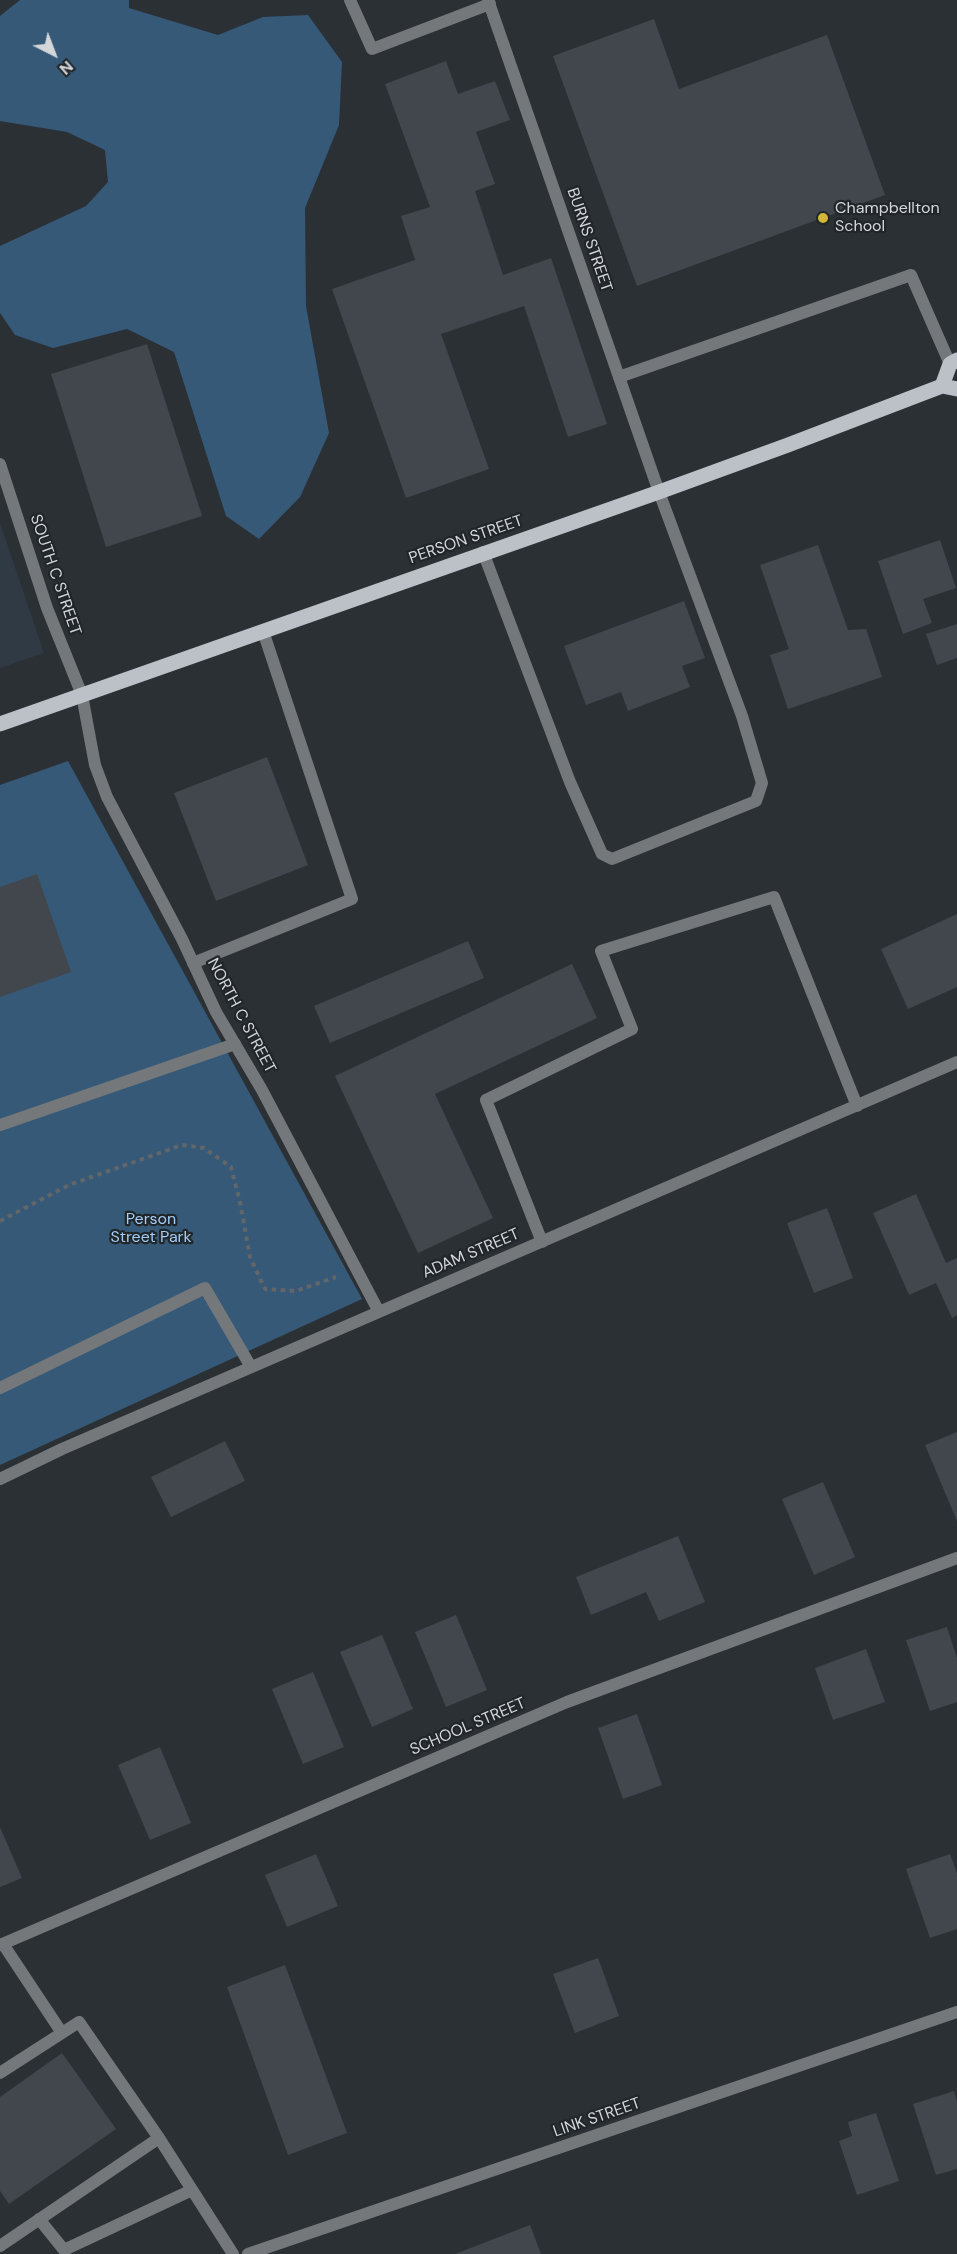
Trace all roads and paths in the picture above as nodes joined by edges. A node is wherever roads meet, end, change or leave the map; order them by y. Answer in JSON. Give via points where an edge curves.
{"nodes":[{"id":1,"x":350,"y":0,"type":"edge"},
{"id":2,"x":489,"y":2,"type":"edge"},
{"id":3,"x":953,"y":362,"type":"edge"},
{"id":4,"x":620,"y":377,"type":"junction"},
{"id":5,"x":950,"y":388,"type":"edge"},
{"id":6,"x":0,"y":464,"type":"edge"},
{"id":7,"x":660,"y":492,"type":"junction"},
{"id":8,"x":483,"y":552,"type":"junction"},
{"id":9,"x":263,"y":631,"type":"junction"},
{"id":10,"x":82,"y":695,"type":"junction"},
{"id":11,"x":0,"y":724,"type":"edge"},
{"id":12,"x":194,"y":963,"type":"junction"},
{"id":13,"x":235,"y":1044,"type":"junction"},
{"id":14,"x":957,"y":1062,"type":"edge"},
{"id":15,"x":857,"y":1106,"type":"junction"},
{"id":16,"x":0,"y":1125,"type":"edge"},
{"id":17,"x":0,"y":1221,"type":"edge"},
{"id":18,"x":542,"y":1242,"type":"junction"},
{"id":19,"x":357,"y":1270,"type":"junction"},
{"id":20,"x":379,"y":1312,"type":"junction"},
{"id":21,"x":251,"y":1367,"type":"junction"},
{"id":22,"x":0,"y":1388,"type":"edge"},
{"id":23,"x":0,"y":1479,"type":"edge"},
{"id":24,"x":957,"y":1558,"type":"edge"},
{"id":25,"x":2,"y":1944,"type":"edge"},
{"id":26,"x":957,"y":2012,"type":"edge"},
{"id":27,"x":62,"y":2033,"type":"junction"},
{"id":28,"x":0,"y":2073,"type":"edge"},
{"id":29,"x":159,"y":2138,"type":"junction"},
{"id":30,"x":192,"y":2190,"type":"junction"},
{"id":31,"x":39,"y":2219,"type":"junction"},
{"id":32,"x":0,"y":2246,"type":"edge"},
{"id":33,"x":233,"y":2254,"type":"edge"},
{"id":34,"x":248,"y":2254,"type":"edge"}],
"edges":[{"from":1,"to":2,"type":"street","via":[[372,49]]},
{"from":2,"to":4,"type":"street","name":"BURNS STREET"},
{"from":3,"to":4,"type":"street","via":[[911,274]]},
{"from":3,"to":5,"type":"main road","name":"PERSON STREET"},
{"from":4,"to":7,"type":"street","name":"BURNS STREET"},
{"from":5,"to":7,"type":"main road","name":"PERSON STREET"},
{"from":6,"to":10,"type":"street","name":"SOUTH C STREET"},
{"from":7,"to":8,"type":"main road","name":"PERSON STREET"},
{"from":7,"to":8,"type":"street","name":"BURNS STREET","via":[[742,716],[762,783],[756,801],[612,860],[602,854],[570,782]]},
{"from":8,"to":9,"type":"main road","name":"PERSON STREET"},
{"from":9,"to":10,"type":"main road","name":"PERSON STREET"},
{"from":9,"to":12,"type":"street","via":[[352,899]]},
{"from":10,"to":11,"type":"main road","name":"PERSON STREET"},
{"from":10,"to":12,"type":"street","name":"NORTH C STREET","via":[[95,765],[107,797]]},
{"from":12,"to":13,"type":"street","name":"NORTH C STREET"},
{"from":13,"to":16,"type":"street"},
{"from":13,"to":19,"type":"street","name":"NORTH C STREET"},
{"from":14,"to":15,"type":"street","name":"ADAM STREET"},
{"from":15,"to":18,"type":"street","name":"ADAM STREET"},
{"from":15,"to":18,"type":"street","via":[[774,897],[602,951],[632,1029],[486,1100]]},
{"from":17,"to":19,"type":"path","via":[[69,1185],[182,1145],[204,1148],[231,1167],[250,1257],[265,1289],[296,1292]]},
{"from":18,"to":20,"type":"street","name":"ADAM STREET"},
{"from":19,"to":20,"type":"street","name":"NORTH C STREET"},
{"from":20,"to":21,"type":"street","name":"ADAM STREET"},
{"from":21,"to":22,"type":"street","via":[[205,1288]]},
{"from":21,"to":23,"type":"street","name":"ADAM STREET"},
{"from":24,"to":25,"type":"street","name":"SCHOOL STREET","via":[[567,1702]]},
{"from":25,"to":27,"type":"street"},
{"from":26,"to":34,"type":"street","name":"LINK STREET"},
{"from":27,"to":28,"type":"street"},
{"from":27,"to":29,"type":"street","via":[[79,2022]]},
{"from":29,"to":30,"type":"street"},
{"from":29,"to":31,"type":"street"},
{"from":30,"to":31,"type":"street","via":[[64,2250]]},
{"from":30,"to":33,"type":"street"},
{"from":31,"to":32,"type":"street"}]}
